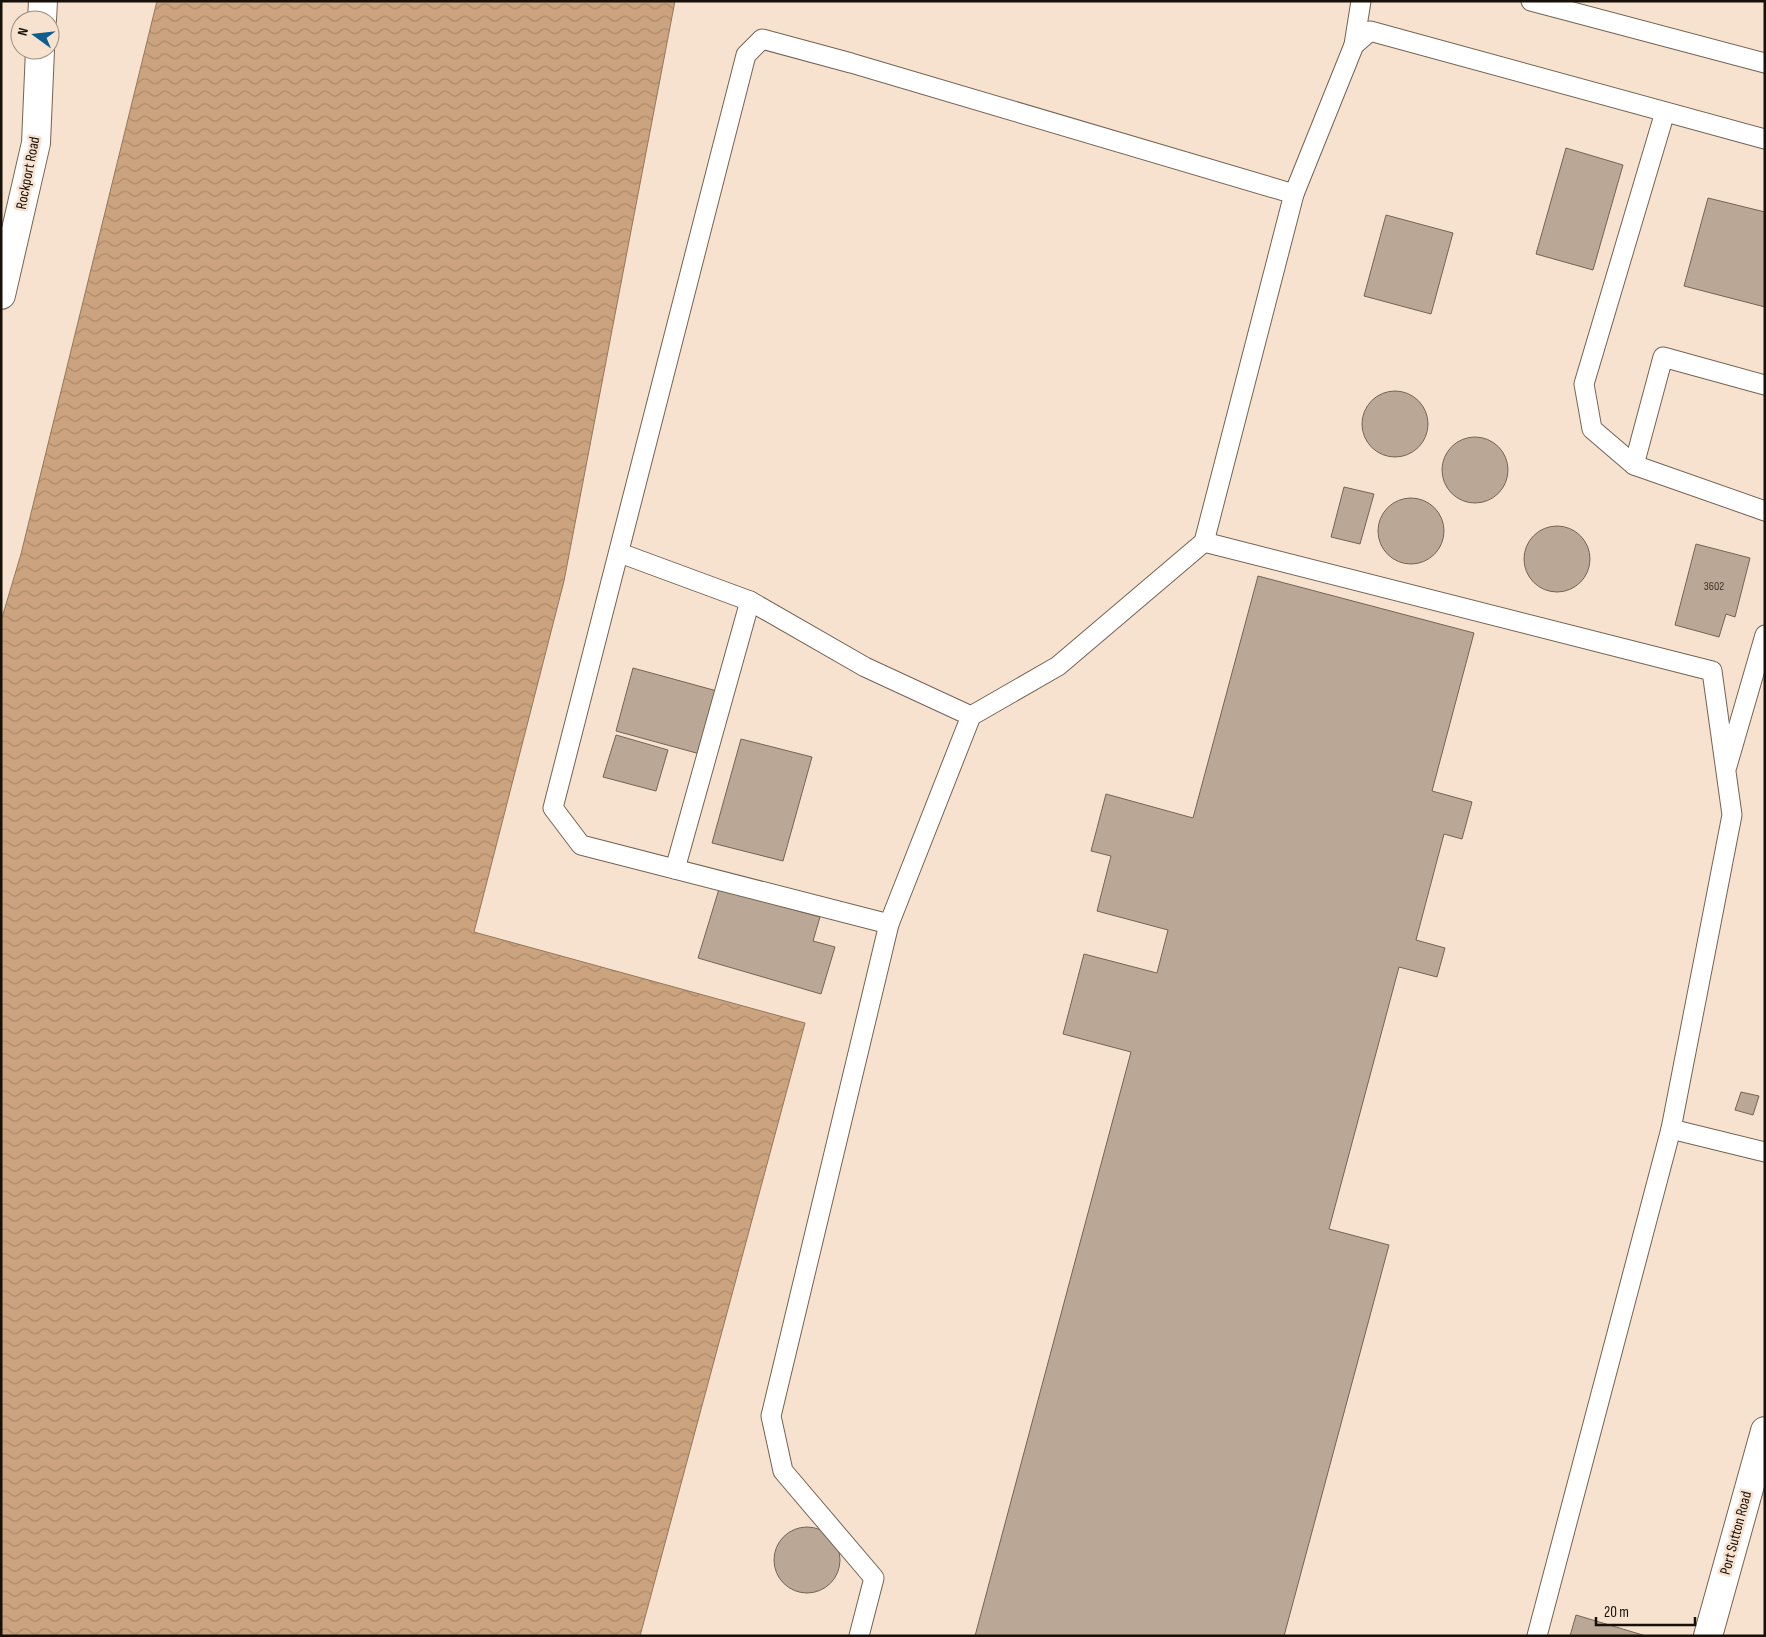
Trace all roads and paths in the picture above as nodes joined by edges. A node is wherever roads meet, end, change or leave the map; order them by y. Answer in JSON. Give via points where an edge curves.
{"nodes":[{"id":1,"x":1361,"y":1,"type":"edge"},
{"id":2,"x":1531,"y":1,"type":"edge"},
{"id":3,"x":1354,"y":45,"type":"junction"},
{"id":4,"x":40,"y":60,"type":"edge"},
{"id":5,"x":1765,"y":63,"type":"edge"},
{"id":6,"x":1665,"y":112,"type":"junction"},
{"id":7,"x":1765,"y":139,"type":"edge"},
{"id":8,"x":1294,"y":194,"type":"junction"},
{"id":9,"x":1,"y":295,"type":"edge"},
{"id":10,"x":1765,"y":385,"type":"edge"},
{"id":11,"x":1634,"y":465,"type":"junction"},
{"id":12,"x":1765,"y":511,"type":"edge"},
{"id":13,"x":1204,"y":542,"type":"junction"},
{"id":14,"x":620,"y":553,"type":"junction"},
{"id":15,"x":750,"y":601,"type":"junction"},
{"id":16,"x":1765,"y":635,"type":"edge"},
{"id":17,"x":971,"y":716,"type":"junction"},
{"id":18,"x":1726,"y":772,"type":"junction"},
{"id":19,"x":675,"y":869,"type":"junction"},
{"id":20,"x":889,"y":924,"type":"junction"},
{"id":21,"x":1671,"y":1129,"type":"junction"},
{"id":22,"x":1765,"y":1152,"type":"edge"},
{"id":23,"x":1765,"y":1431,"type":"edge"},
{"id":24,"x":859,"y":1636,"type":"edge"},
{"id":25,"x":1537,"y":1636,"type":"edge"},
{"id":26,"x":1708,"y":1636,"type":"edge"}],
"edges":[{"from":1,"to":3,"type":"lane"},
{"from":2,"to":5,"type":"lane"},
{"from":3,"to":6,"type":"lane","via":[[1370,31]]},
{"from":3,"to":8,"type":"lane"},
{"from":4,"to":9,"type":"street","name":"Rockport Road","via":[[36,143]]},
{"from":6,"to":7,"type":"lane"},
{"from":6,"to":11,"type":"lane","via":[[1584,384],[1592,429]]},
{"from":8,"to":13,"type":"lane"},
{"from":8,"to":14,"type":"lane","via":[[762,39],[746,55]]},
{"from":10,"to":11,"type":"lane","via":[[1663,357]]},
{"from":11,"to":12,"type":"lane"},
{"from":13,"to":17,"type":"lane","via":[[1058,666]]},
{"from":13,"to":18,"type":"lane","via":[[1712,671]]},
{"from":14,"to":15,"type":"lane"},
{"from":14,"to":19,"type":"lane","via":[[553,808],[581,844]]},
{"from":15,"to":17,"type":"lane","via":[[864,668]]},
{"from":15,"to":19,"type":"lane"},
{"from":16,"to":18,"type":"lane"},
{"from":17,"to":20,"type":"lane"},
{"from":18,"to":21,"type":"lane","via":[[1732,815]]},
{"from":19,"to":20,"type":"lane"},
{"from":20,"to":24,"type":"lane","via":[[771,1416],[784,1471],[874,1578]]},
{"from":21,"to":22,"type":"lane"},
{"from":21,"to":25,"type":"lane"},
{"from":23,"to":26,"type":"street","name":"Port Sutton Road"}]}
